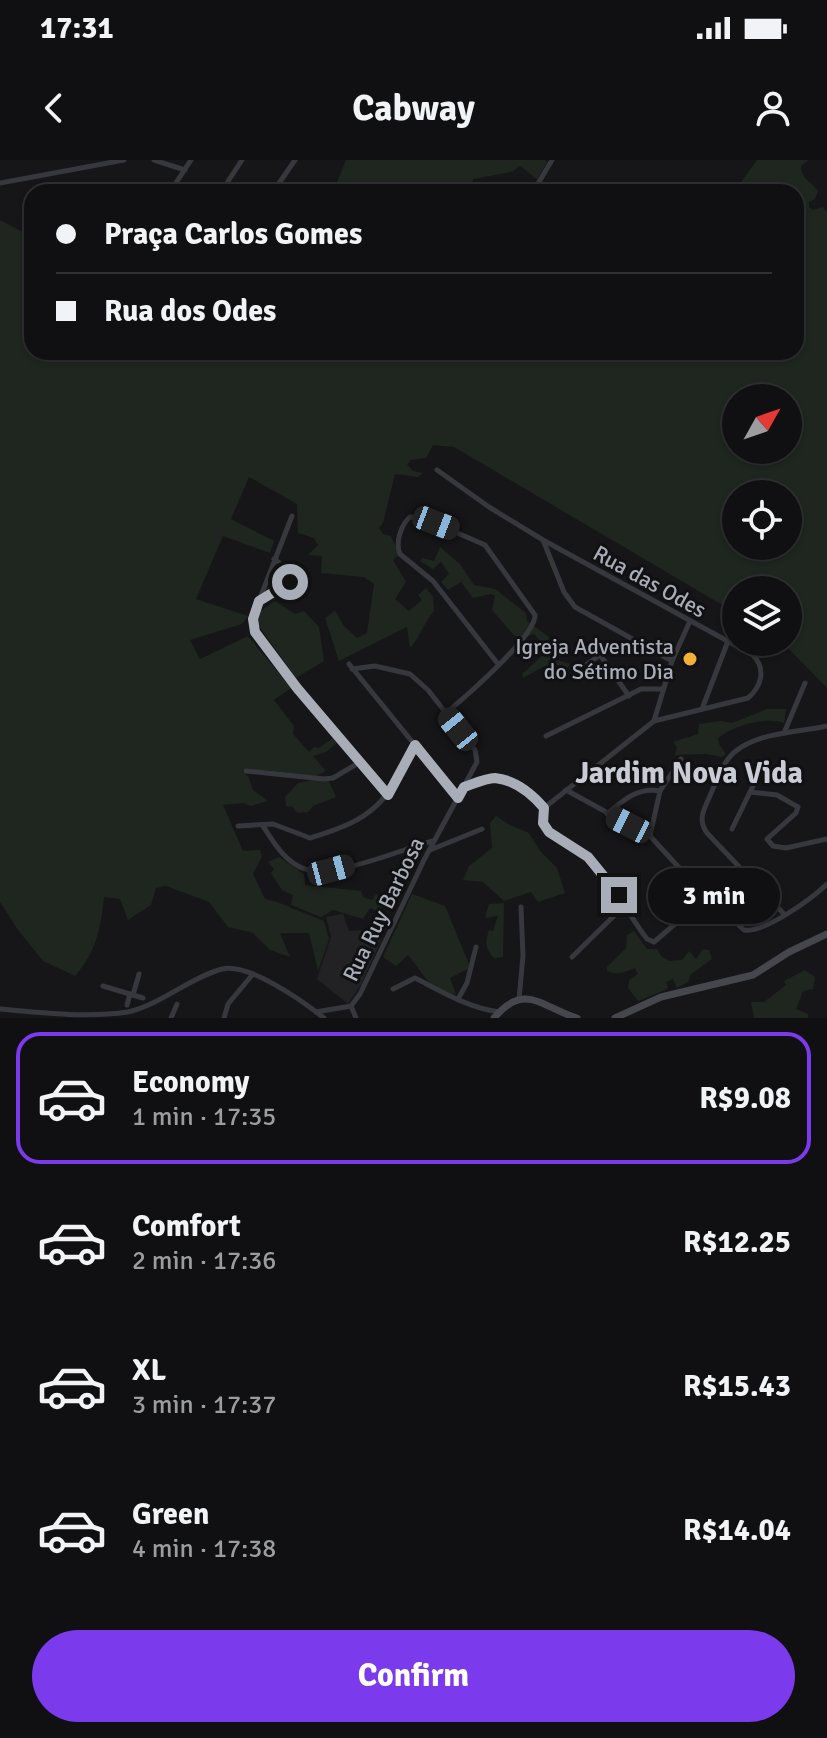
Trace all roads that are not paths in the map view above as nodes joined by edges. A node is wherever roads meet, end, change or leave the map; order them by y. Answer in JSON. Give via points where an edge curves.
{"nodes":[{"id":1,"x":124,"y":160,"type":"edge"},
{"id":2,"x":154,"y":160,"type":"edge"},
{"id":3,"x":191,"y":160,"type":"edge"},
{"id":4,"x":242,"y":160,"type":"edge"},
{"id":5,"x":295,"y":160,"type":"edge"},
{"id":6,"x":552,"y":160,"type":"edge"},
{"id":7,"x":185,"y":170,"type":"junction"},
{"id":8,"x":0,"y":183,"type":"edge"},
{"id":9,"x":175,"y":184,"type":"edge"},
{"id":10,"x":226,"y":184,"type":"edge"},
{"id":11,"x":278,"y":184,"type":"edge"},
{"id":12,"x":538,"y":184,"type":"edge"},
{"id":13,"x":437,"y":470,"type":"dead end"},
{"id":14,"x":292,"y":516,"type":"dead end"},
{"id":15,"x":543,"y":540,"type":"junction"},
{"id":16,"x":274,"y":559,"type":"junction"},
{"id":17,"x":259,"y":601,"type":"junction"},
{"id":18,"x":690,"y":621,"type":"junction"},
{"id":19,"x":722,"y":638,"type":"edge"},
{"id":20,"x":722,"y":656,"type":"edge"},
{"id":21,"x":754,"y":656,"type":"edge"},
{"id":22,"x":672,"y":661,"type":"junction"},
{"id":23,"x":498,"y":664,"type":"junction"},
{"id":24,"x":579,"y":670,"type":"dead end"},
{"id":25,"x":805,"y":683,"type":"dead end"},
{"id":26,"x":663,"y":689,"type":"junction"},
{"id":27,"x":629,"y":696,"type":"junction"},
{"id":28,"x":701,"y":710,"type":"junction"},
{"id":29,"x":446,"y":713,"type":"junction"},
{"id":30,"x":654,"y":721,"type":"junction"},
{"id":31,"x":827,"y":726,"type":"edge"},
{"id":32,"x":784,"y":734,"type":"junction"},
{"id":33,"x":546,"y":736,"type":"dead end"},
{"id":34,"x":415,"y":745,"type":"junction"},
{"id":35,"x":681,"y":759,"type":"dead end"},
{"id":36,"x":360,"y":762,"type":"junction"},
{"id":37,"x":246,"y":771,"type":"dead end"},
{"id":38,"x":759,"y":774,"type":"dead end"},
{"id":39,"x":464,"y":787,"type":"junction"},
{"id":40,"x":566,"y":790,"type":"junction"},
{"id":41,"x":660,"y":791,"type":"junction"},
{"id":42,"x":750,"y":792,"type":"junction"},
{"id":43,"x":388,"y":795,"type":"junction"},
{"id":44,"x":458,"y":798,"type":"junction"},
{"id":45,"x":544,"y":808,"type":"junction"},
{"id":46,"x":607,"y":814,"type":"junction"},
{"id":47,"x":238,"y":826,"type":"dead end"},
{"id":48,"x":263,"y":826,"type":"junction"},
{"id":49,"x":482,"y":829,"type":"dead end"},
{"id":50,"x":732,"y":829,"type":"dead end"},
{"id":51,"x":650,"y":836,"type":"junction"},
{"id":52,"x":826,"y":837,"type":"edge"},
{"id":53,"x":434,"y":840,"type":"junction"},
{"id":54,"x":429,"y":851,"type":"junction"},
{"id":55,"x":827,"y":884,"type":"edge"},
{"id":56,"x":625,"y":905,"type":"junction"},
{"id":57,"x":521,"y":907,"type":"dead end"},
{"id":58,"x":784,"y":914,"type":"junction"},
{"id":59,"x":675,"y":924,"type":"dead end"},
{"id":60,"x":827,"y":934,"type":"edge"},
{"id":61,"x":476,"y":947,"type":"dead end"},
{"id":62,"x":572,"y":957,"type":"dead end"},
{"id":63,"x":139,"y":974,"type":"dead end"},
{"id":64,"x":253,"y":974,"type":"junction"},
{"id":65,"x":103,"y":986,"type":"dead end"},
{"id":66,"x":393,"y":989,"type":"dead end"},
{"id":67,"x":136,"y":997,"type":"junction"},
{"id":68,"x":458,"y":999,"type":"junction"},
{"id":69,"x":519,"y":999,"type":"junction"},
{"id":70,"x":177,"y":1004,"type":"dead end"},
{"id":71,"x":127,"y":1005,"type":"dead end"},
{"id":72,"x":351,"y":1006,"type":"junction"},
{"id":73,"x":0,"y":1009,"type":"edge"},
{"id":74,"x":318,"y":1012,"type":"junction"},
{"id":75,"x":497,"y":1015,"type":"edge"},
{"id":76,"x":98,"y":1017,"type":"edge"},
{"id":77,"x":171,"y":1018,"type":"edge"},
{"id":78,"x":224,"y":1018,"type":"edge"},
{"id":79,"x":324,"y":1018,"type":"edge"},
{"id":80,"x":348,"y":1018,"type":"edge"},
{"id":81,"x":356,"y":1018,"type":"edge"},
{"id":82,"x":577,"y":1018,"type":"edge"},
{"id":83,"x":615,"y":1018,"type":"edge"}],
"edges":[{"from":1,"to":8,"type":"street"},
{"from":2,"to":7,"type":"street"},
{"from":3,"to":7,"type":"street"},
{"from":4,"to":10,"type":"street"},
{"from":5,"to":11,"type":"street"},
{"from":6,"to":12,"type":"street"},
{"from":7,"to":9,"type":"street"},
{"from":13,"to":15,"type":"street","name":"Rua das Odes"},
{"from":14,"to":16,"type":"street"},
{"from":15,"to":18,"type":"street","name":"Rua das Odes"},
{"from":15,"to":22,"type":"street","via":[[575,607]]},
{"from":16,"to":17,"type":"street"},
{"from":16,"to":17,"type":"street","via":[[292,579]]},
{"from":17,"to":36,"type":"street","via":[[255,632]]},
{"from":18,"to":19,"type":"street","name":"Rua das Odes"},
{"from":18,"to":22,"type":"street"},
{"from":20,"to":28,"type":"street"},
{"from":21,"to":28,"type":"street","name":"Rua das Odes","via":[[762,671],[752,694]]},
{"from":22,"to":26,"type":"street"},
{"from":23,"to":23,"type":"street","via":[[532,629],[534,611],[485,545],[410,517],[399,537],[400,554],[433,581]]},
{"from":23,"to":29,"type":"street"},
{"from":24,"to":27,"type":"street","via":[[599,654]]},
{"from":25,"to":32,"type":"street"},
{"from":26,"to":27,"type":"street","via":[[641,689]]},
{"from":26,"to":30,"type":"street"},
{"from":27,"to":33,"type":"street"},
{"from":28,"to":30,"type":"street","name":"Rua das Odes"},
{"from":29,"to":34,"type":"street","via":[[410,674],[350,666]]},
{"from":29,"to":39,"type":"street","name":"Rua Ruy Barbosa","via":[[477,753]]},
{"from":30,"to":40,"type":"street","name":"Rua das Odes"},
{"from":31,"to":32,"type":"street"},
{"from":32,"to":58,"type":"street","via":[[743,746],[731,756],[701,819],[714,842]]},
{"from":34,"to":43,"type":"street"},
{"from":34,"to":44,"type":"street"},
{"from":35,"to":41,"type":"street"},
{"from":36,"to":37,"type":"street","via":[[324,779]]},
{"from":36,"to":43,"type":"street"},
{"from":38,"to":42,"type":"street"},
{"from":39,"to":44,"type":"street","name":"Rua Ruy Barbosa"},
{"from":39,"to":45,"type":"street","via":[[498,779],[529,791]]},
{"from":40,"to":45,"type":"street","name":"Rua das Odes"},
{"from":40,"to":46,"type":"street"},
{"from":41,"to":46,"type":"street","via":[[638,792]]},
{"from":41,"to":51,"type":"street"},
{"from":42,"to":50,"type":"street"},
{"from":42,"to":52,"type":"street","via":[[777,795],[798,807],[767,839],[773,846],[807,845]]},
{"from":43,"to":48,"type":"street","via":[[366,814],[314,837],[273,824]]},
{"from":44,"to":53,"type":"street","name":"Rua Ruy Barbosa"},
{"from":45,"to":56,"type":"street","via":[[543,823],[549,832],[588,857]]},
{"from":46,"to":51,"type":"street"},
{"from":47,"to":48,"type":"street"},
{"from":48,"to":53,"type":"street","via":[[283,855],[310,871],[331,870]]},
{"from":49,"to":54,"type":"street"},
{"from":51,"to":58,"type":"street","via":[[739,928],[755,930]]},
{"from":53,"to":54,"type":"street","name":"Rua Ruy Barbosa"},
{"from":54,"to":72,"type":"street","name":"Rua Ruy Barbosa"},
{"from":55,"to":58,"type":"street"},
{"from":56,"to":59,"type":"street","via":[[652,942]]},
{"from":56,"to":62,"type":"street"},
{"from":57,"to":69,"type":"street"},
{"from":60,"to":83,"type":"main road","via":[[753,975],[661,997]]},
{"from":61,"to":68,"type":"street"},
{"from":63,"to":67,"type":"street"},
{"from":64,"to":74,"type":"street"},
{"from":64,"to":76,"type":"street","via":[[226,968],[143,1007]]},
{"from":64,"to":78,"type":"street","via":[[228,1004]]},
{"from":65,"to":67,"type":"street"},
{"from":66,"to":68,"type":"street","via":[[415,978]]},
{"from":67,"to":71,"type":"street"},
{"from":68,"to":75,"type":"street"},
{"from":69,"to":75,"type":"main road"},
{"from":69,"to":82,"type":"main road","via":[[536,1000]]},
{"from":70,"to":77,"type":"street"},
{"from":72,"to":74,"type":"street","name":"Rua Ruy Barbosa"},
{"from":72,"to":80,"type":"street"},
{"from":72,"to":81,"type":"street"},
{"from":73,"to":76,"type":"street"},
{"from":74,"to":79,"type":"street"}]}
